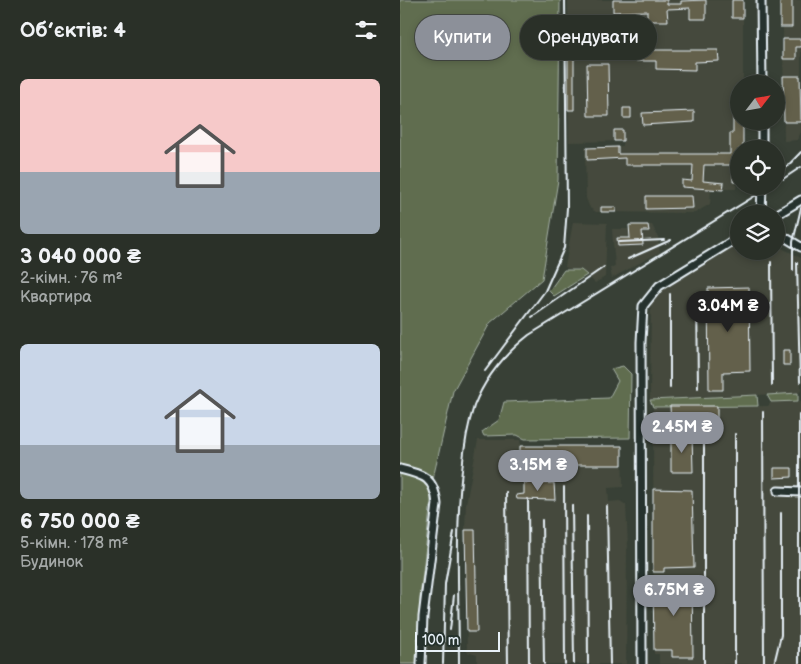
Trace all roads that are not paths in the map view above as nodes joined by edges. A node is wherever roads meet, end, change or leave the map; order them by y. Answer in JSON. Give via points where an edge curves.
{"nodes":[{"id":1,"x":761,"y":0,"type":"edge"},
{"id":2,"x":762,"y":75,"type":"edge"},
{"id":3,"x":801,"y":200,"type":"edge"},
{"id":4,"x":785,"y":210,"type":"edge"},
{"id":5,"x":785,"y":237,"type":"edge"},
{"id":6,"x":730,"y":243,"type":"edge"},
{"id":7,"x":801,"y":247,"type":"edge"},
{"id":8,"x":400,"y":468,"type":"edge"},
{"id":9,"x":778,"y":490,"type":"dead end"},
{"id":10,"x":801,"y":492,"type":"edge"},
{"id":11,"x":421,"y":664,"type":"edge"},
{"id":12,"x":642,"y":664,"type":"edge"}],
"edges":[{"from":1,"to":2,"type":"street"},
{"from":3,"to":4,"type":"street"},
{"from":5,"to":7,"type":"street"},
{"from":6,"to":12,"type":"street","via":[[659,286],[643,306]]},
{"from":8,"to":11,"type":"street","via":[[423,474],[435,489],[437,504],[423,617]]},
{"from":9,"to":10,"type":"street"}]}
